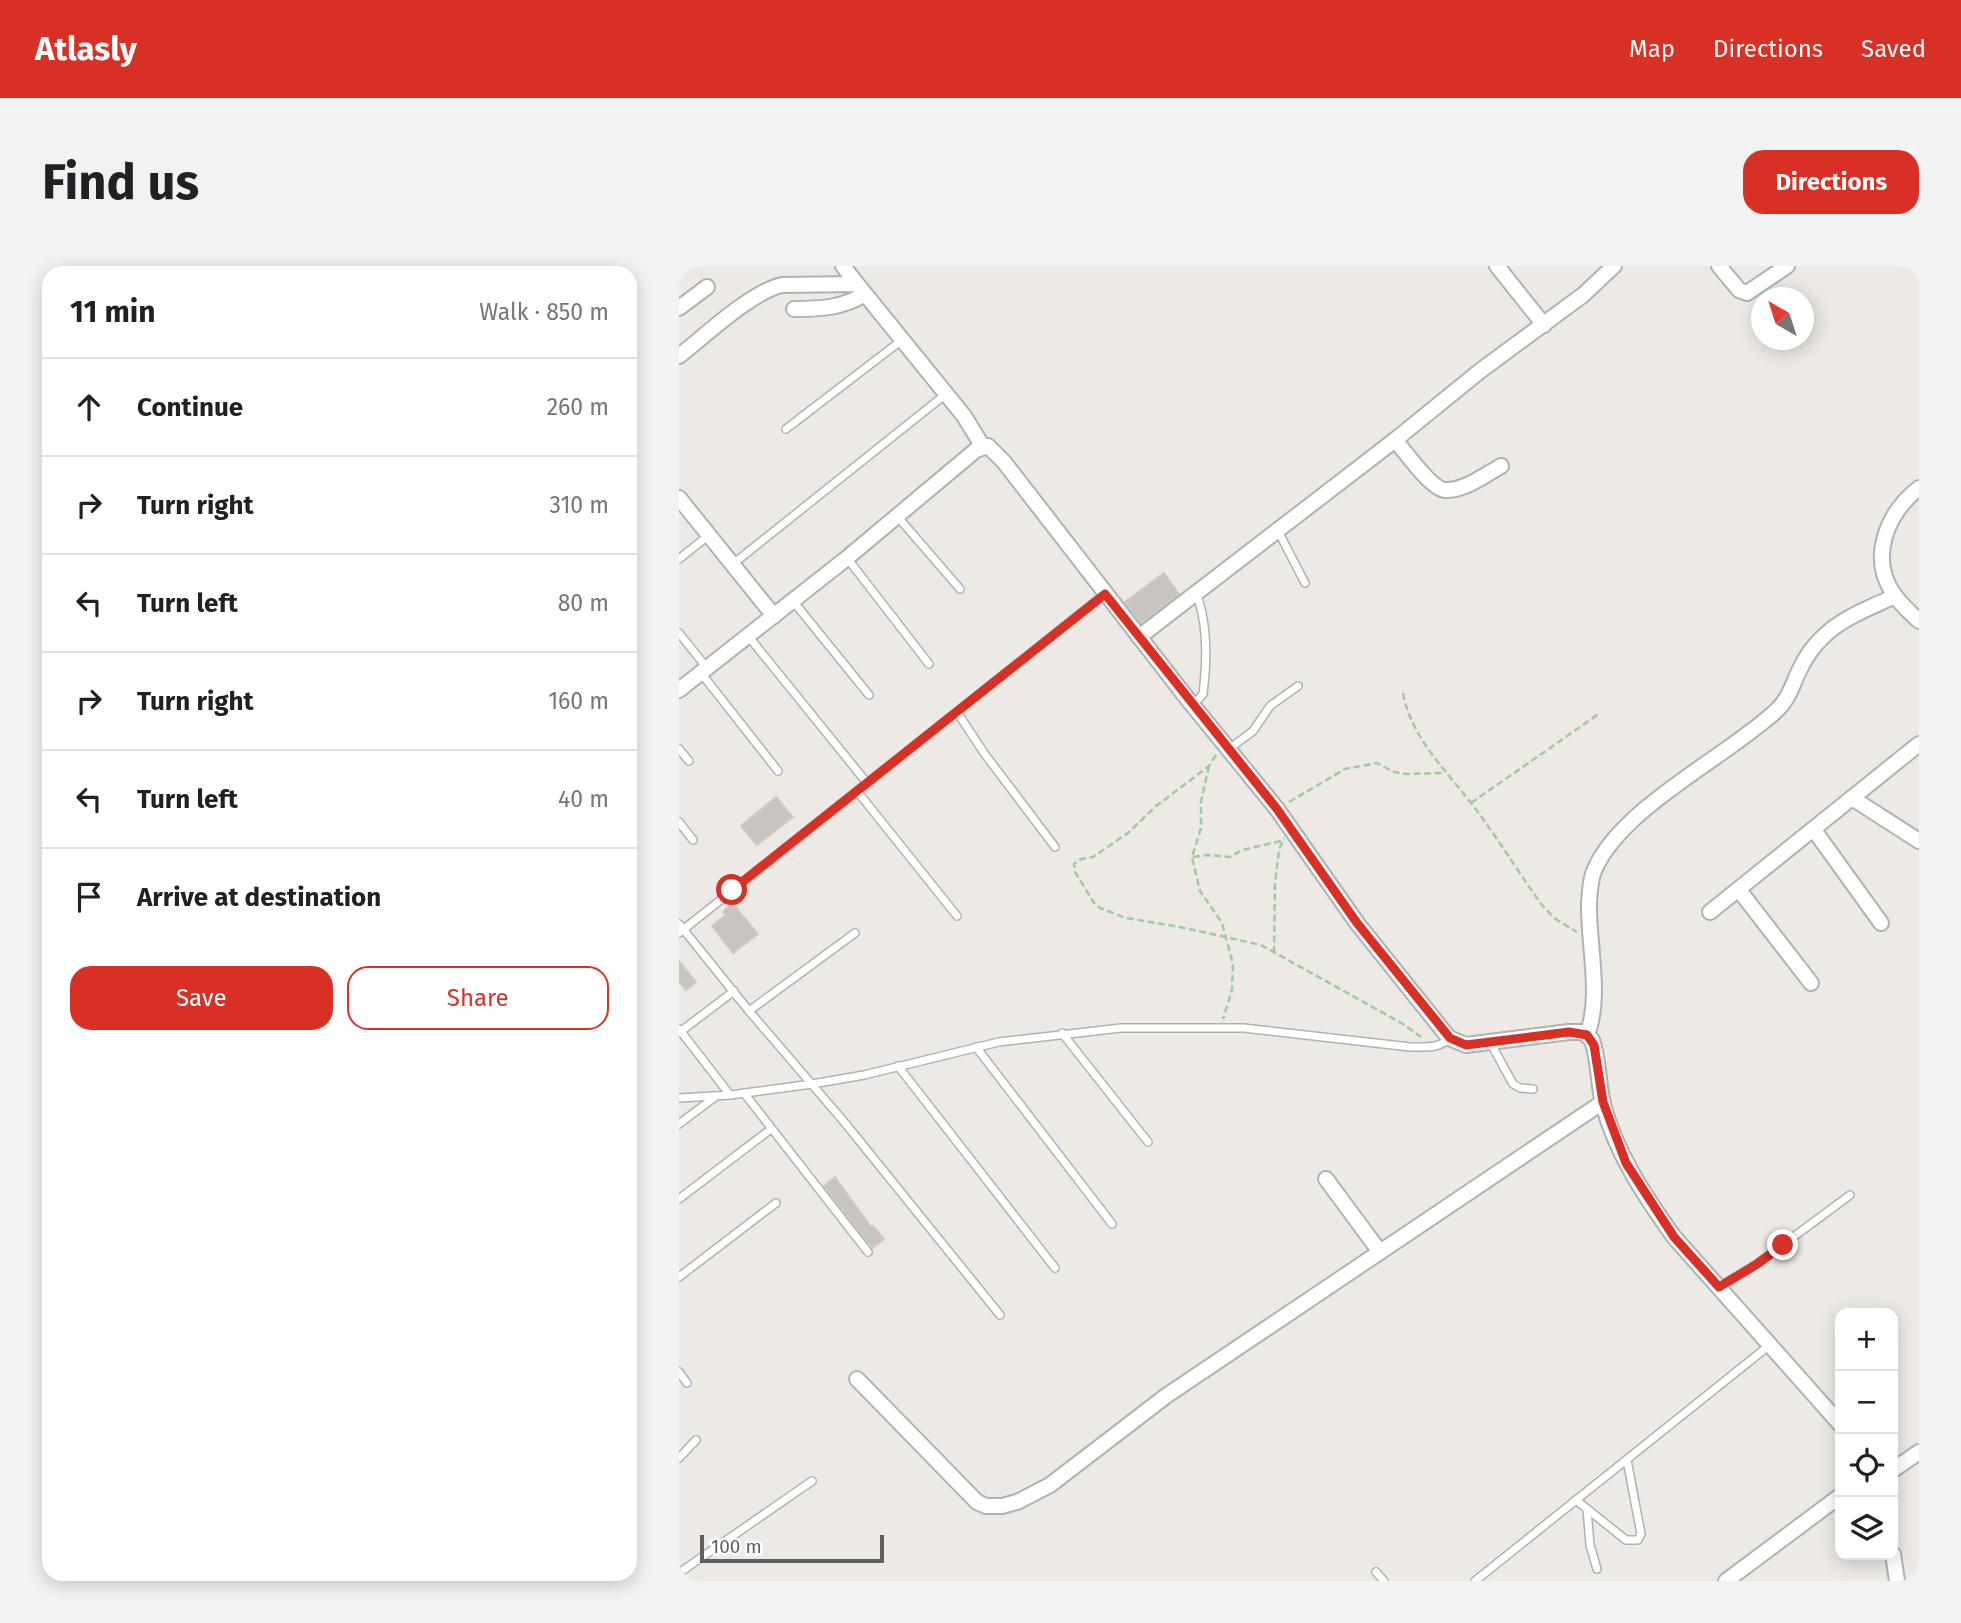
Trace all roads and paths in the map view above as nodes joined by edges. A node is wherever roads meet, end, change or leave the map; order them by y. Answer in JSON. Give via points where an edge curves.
{"nodes":[{"id":1,"x":843,"y":266,"type":"edge"},
{"id":2,"x":1497,"y":266,"type":"edge"},
{"id":3,"x":1614,"y":266,"type":"edge"},
{"id":4,"x":1719,"y":266,"type":"edge"},
{"id":5,"x":1787,"y":266,"type":"edge"},
{"id":6,"x":707,"y":286,"type":"dead end"},
{"id":7,"x":861,"y":289,"type":"junction"},
{"id":8,"x":679,"y":308,"type":"edge"},
{"id":9,"x":794,"y":309,"type":"dead end"},
{"id":10,"x":1544,"y":325,"type":"junction"},
{"id":11,"x":902,"y":340,"type":"junction"},
{"id":12,"x":679,"y":356,"type":"edge"},
{"id":13,"x":946,"y":394,"type":"junction"},
{"id":14,"x":786,"y":429,"type":"dead end"},
{"id":15,"x":1395,"y":440,"type":"junction"},
{"id":16,"x":983,"y":447,"type":"junction"},
{"id":17,"x":1501,"y":467,"type":"dead end"},
{"id":18,"x":1919,"y":488,"type":"edge"},
{"id":19,"x":679,"y":498,"type":"edge"},
{"id":20,"x":897,"y":516,"type":"junction"},
{"id":21,"x":1277,"y":530,"type":"junction"},
{"id":22,"x":709,"y":536,"type":"junction"},
{"id":23,"x":847,"y":558,"type":"junction"},
{"id":24,"x":679,"y":559,"type":"edge"},
{"id":25,"x":732,"y":565,"type":"junction"},
{"id":26,"x":1305,"y":583,"type":"dead end"},
{"id":27,"x":960,"y":589,"type":"dead end"},
{"id":28,"x":1196,"y":593,"type":"junction"},
{"id":29,"x":1105,"y":594,"type":"junction"},
{"id":30,"x":1895,"y":596,"type":"junction"},
{"id":31,"x":793,"y":601,"type":"junction"},
{"id":32,"x":1916,"y":612,"type":"edge"},
{"id":33,"x":774,"y":616,"type":"junction"},
{"id":34,"x":679,"y":633,"type":"edge"},
{"id":35,"x":749,"y":637,"type":"junction"},
{"id":36,"x":1139,"y":637,"type":"junction"},
{"id":37,"x":929,"y":664,"type":"dead end"},
{"id":38,"x":704,"y":670,"type":"junction"},
{"id":39,"x":1298,"y":686,"type":"dead end"},
{"id":40,"x":679,"y":690,"type":"edge"},
{"id":41,"x":1403,"y":693,"type":"dead end"},
{"id":42,"x":869,"y":695,"type":"dead end"},
{"id":43,"x":1192,"y":705,"type":"junction"},
{"id":44,"x":957,"y":712,"type":"junction"},
{"id":45,"x":1600,"y":713,"type":"dead end"},
{"id":46,"x":1919,"y":744,"type":"edge"},
{"id":47,"x":1226,"y":746,"type":"junction"},
{"id":48,"x":679,"y":749,"type":"edge"},
{"id":49,"x":689,"y":761,"type":"dead end"},
{"id":50,"x":1209,"y":766,"type":"junction"},
{"id":51,"x":778,"y":771,"type":"dead end"},
{"id":52,"x":1444,"y":773,"type":"junction"},
{"id":53,"x":867,"y":783,"type":"junction"},
{"id":54,"x":857,"y":791,"type":"junction"},
{"id":55,"x":1852,"y":798,"type":"junction"},
{"id":56,"x":1471,"y":803,"type":"junction"},
{"id":57,"x":1277,"y":809,"type":"junction"},
{"id":58,"x":679,"y":822,"type":"edge"},
{"id":59,"x":1814,"y":830,"type":"junction"},
{"id":60,"x":1286,"y":836,"type":"junction"},
{"id":61,"x":693,"y":839,"type":"dead end"},
{"id":62,"x":1919,"y":841,"type":"edge"},
{"id":63,"x":1055,"y":847,"type":"dead end"},
{"id":64,"x":1192,"y":858,"type":"junction"},
{"id":65,"x":1739,"y":890,"type":"junction"},
{"id":66,"x":1710,"y":912,"type":"dead end"},
{"id":67,"x":957,"y":916,"type":"dead end"},
{"id":68,"x":1881,"y":923,"type":"dead end"},
{"id":69,"x":680,"y":929,"type":"edge"},
{"id":70,"x":855,"y":933,"type":"dead end"},
{"id":71,"x":1226,"y":936,"type":"junction"},
{"id":72,"x":1590,"y":939,"type":"junction"},
{"id":73,"x":1274,"y":954,"type":"junction"},
{"id":74,"x":1811,"y":983,"type":"dead end"},
{"id":75,"x":734,"y":991,"type":"junction"},
{"id":76,"x":749,"y":1011,"type":"junction"},
{"id":77,"x":1219,"y":1028,"type":"junction"},
{"id":78,"x":680,"y":1031,"type":"edge"},
{"id":79,"x":1062,"y":1033,"type":"junction"},
{"id":80,"x":1587,"y":1035,"type":"junction"},
{"id":81,"x":1450,"y":1038,"type":"junction"},
{"id":82,"x":1489,"y":1041,"type":"junction"},
{"id":83,"x":1435,"y":1046,"type":"junction"},
{"id":84,"x":977,"y":1047,"type":"junction"},
{"id":85,"x":898,"y":1066,"type":"junction"},
{"id":86,"x":812,"y":1084,"type":"junction"},
{"id":87,"x":1533,"y":1089,"type":"dead end"},
{"id":88,"x":744,"y":1093,"type":"junction"},
{"id":89,"x":730,"y":1095,"type":"junction"},
{"id":90,"x":717,"y":1096,"type":"junction"},
{"id":91,"x":679,"y":1098,"type":"edge"},
{"id":92,"x":1603,"y":1102,"type":"junction"},
{"id":93,"x":679,"y":1124,"type":"edge"},
{"id":94,"x":771,"y":1129,"type":"junction"},
{"id":95,"x":1149,"y":1142,"type":"dead end"},
{"id":96,"x":1326,"y":1179,"type":"dead end"},
{"id":97,"x":1850,"y":1195,"type":"dead end"},
{"id":98,"x":679,"y":1199,"type":"edge"},
{"id":99,"x":776,"y":1203,"type":"dead end"},
{"id":100,"x":1112,"y":1224,"type":"dead end"},
{"id":101,"x":868,"y":1252,"type":"dead end"},
{"id":102,"x":1380,"y":1252,"type":"junction"},
{"id":103,"x":1055,"y":1268,"type":"dead end"},
{"id":104,"x":679,"y":1277,"type":"edge"},
{"id":105,"x":1719,"y":1287,"type":"junction"},
{"id":106,"x":1000,"y":1315,"type":"dead end"},
{"id":107,"x":1771,"y":1344,"type":"junction"},
{"id":108,"x":679,"y":1372,"type":"edge"},
{"id":109,"x":857,"y":1379,"type":"dead end"},
{"id":110,"x":687,"y":1383,"type":"dead end"},
{"id":111,"x":1835,"y":1418,"type":"edge"},
{"id":112,"x":696,"y":1440,"type":"dead end"},
{"id":113,"x":1919,"y":1452,"type":"edge"},
{"id":114,"x":679,"y":1458,"type":"edge"},
{"id":115,"x":1627,"y":1460,"type":"junction"},
{"id":116,"x":1898,"y":1467,"type":"edge"},
{"id":117,"x":812,"y":1481,"type":"dead end"},
{"id":118,"x":1839,"y":1497,"type":"edge"},
{"id":119,"x":1576,"y":1500,"type":"junction"},
{"id":120,"x":1587,"y":1509,"type":"junction"},
{"id":121,"x":1894,"y":1560,"type":"edge"},
{"id":122,"x":1597,"y":1569,"type":"dead end"},
{"id":123,"x":1376,"y":1572,"type":"dead end"},
{"id":124,"x":679,"y":1573,"type":"edge"},
{"id":125,"x":1384,"y":1581,"type":"edge"},
{"id":126,"x":1475,"y":1581,"type":"edge"},
{"id":127,"x":1726,"y":1581,"type":"edge"},
{"id":128,"x":1897,"y":1581,"type":"edge"}],
"edges":[{"from":1,"to":7,"type":"street"},
{"from":2,"to":10,"type":"street"},
{"from":3,"to":10,"type":"street"},
{"from":4,"to":5,"type":"street","via":[[1747,293]]},
{"from":6,"to":8,"type":"street"},
{"from":7,"to":9,"type":"street","via":[[840,306]]},
{"from":7,"to":11,"type":"street"},
{"from":7,"to":12,"type":"street","via":[[772,287]]},
{"from":10,"to":15,"type":"street"},
{"from":11,"to":13,"type":"street"},
{"from":11,"to":14,"type":"lane"},
{"from":13,"to":16,"type":"street"},
{"from":13,"to":25,"type":"lane"},
{"from":15,"to":17,"type":"street","via":[[1439,489],[1462,487]]},
{"from":15,"to":21,"type":"street"},
{"from":16,"to":20,"type":"street"},
{"from":16,"to":29,"type":"street","via":[[988,446],[1004,462]]},
{"from":18,"to":30,"type":"street","via":[[1898,510],[1882,546],[1883,571]]},
{"from":19,"to":22,"type":"street"},
{"from":20,"to":23,"type":"street"},
{"from":20,"to":27,"type":"lane"},
{"from":21,"to":26,"type":"lane"},
{"from":21,"to":28,"type":"street"},
{"from":22,"to":24,"type":"lane"},
{"from":22,"to":25,"type":"street"},
{"from":23,"to":31,"type":"street"},
{"from":23,"to":37,"type":"lane"},
{"from":25,"to":33,"type":"street"},
{"from":28,"to":36,"type":"street"},
{"from":28,"to":43,"type":"lane","via":[[1204,620],[1204,691]]},
{"from":29,"to":36,"type":"street"},
{"from":29,"to":44,"type":"lane"},
{"from":30,"to":32,"type":"street"},
{"from":30,"to":72,"type":"street","via":[[1839,623],[1811,651],[1779,709],[1614,839],[1591,882]]},
{"from":31,"to":33,"type":"street"},
{"from":31,"to":42,"type":"lane"},
{"from":33,"to":35,"type":"street"},
{"from":34,"to":38,"type":"lane"},
{"from":35,"to":38,"type":"street"},
{"from":35,"to":53,"type":"lane"},
{"from":36,"to":43,"type":"street"},
{"from":38,"to":40,"type":"street"},
{"from":38,"to":51,"type":"lane"},
{"from":39,"to":47,"type":"lane","via":[[1273,704],[1253,731]]},
{"from":41,"to":52,"type":"path","via":[[1414,729]]},
{"from":43,"to":47,"type":"street"},
{"from":44,"to":53,"type":"lane"},
{"from":44,"to":63,"type":"lane"},
{"from":45,"to":56,"type":"path"},
{"from":46,"to":55,"type":"street"},
{"from":47,"to":50,"type":"path"},
{"from":47,"to":57,"type":"street"},
{"from":48,"to":49,"type":"lane"},
{"from":50,"to":64,"type":"path"},
{"from":50,"to":71,"type":"path","via":[[1128,833],[1093,856],[1080,859],[1073,868],[1094,903],[1112,914]]},
{"from":52,"to":56,"type":"path"},
{"from":52,"to":57,"type":"path","via":[[1406,774],[1377,763],[1345,769]]},
{"from":53,"to":54,"type":"lane"},
{"from":54,"to":67,"type":"lane"},
{"from":54,"to":69,"type":"lane"},
{"from":55,"to":59,"type":"street"},
{"from":55,"to":62,"type":"street"},
{"from":56,"to":72,"type":"path","via":[[1542,905],[1554,918]]},
{"from":57,"to":60,"type":"street"},
{"from":58,"to":61,"type":"lane"},
{"from":59,"to":65,"type":"street"},
{"from":59,"to":68,"type":"street"},
{"from":60,"to":64,"type":"path","via":[[1230,857]]},
{"from":60,"to":73,"type":"path","via":[[1275,883]]},
{"from":60,"to":81,"type":"street"},
{"from":64,"to":71,"type":"path","via":[[1200,891]]},
{"from":65,"to":66,"type":"street"},
{"from":65,"to":74,"type":"street"},
{"from":69,"to":75,"type":"lane"},
{"from":70,"to":76,"type":"lane"},
{"from":71,"to":73,"type":"path","via":[[1261,945]]},
{"from":71,"to":77,"type":"path","via":[[1234,978]]},
{"from":72,"to":80,"type":"street","via":[[1595,996]]},
{"from":73,"to":83,"type":"path"},
{"from":75,"to":76,"type":"lane"},
{"from":75,"to":78,"type":"lane"},
{"from":76,"to":86,"type":"lane"},
{"from":77,"to":79,"type":"lane"},
{"from":77,"to":83,"type":"lane"},
{"from":78,"to":89,"type":"lane"},
{"from":79,"to":84,"type":"lane"},
{"from":79,"to":95,"type":"lane"},
{"from":80,"to":82,"type":"street","via":[[1569,1032]]},
{"from":80,"to":92,"type":"street","via":[[1594,1045]]},
{"from":81,"to":82,"type":"street","via":[[1466,1045]]},
{"from":81,"to":83,"type":"lane"},
{"from":82,"to":87,"type":"lane","via":[[1513,1084]]},
{"from":84,"to":85,"type":"lane"},
{"from":84,"to":100,"type":"lane"},
{"from":85,"to":86,"type":"lane"},
{"from":85,"to":103,"type":"lane"},
{"from":86,"to":88,"type":"lane"},
{"from":86,"to":106,"type":"lane"},
{"from":88,"to":89,"type":"lane"},
{"from":88,"to":94,"type":"lane"},
{"from":89,"to":90,"type":"lane"},
{"from":90,"to":91,"type":"lane"},
{"from":90,"to":93,"type":"lane"},
{"from":92,"to":102,"type":"street"},
{"from":92,"to":105,"type":"street","via":[[1626,1163],[1649,1202]]},
{"from":94,"to":98,"type":"lane"},
{"from":94,"to":101,"type":"lane"},
{"from":96,"to":102,"type":"street"},
{"from":97,"to":105,"type":"lane"},
{"from":99,"to":104,"type":"lane"},
{"from":102,"to":109,"type":"street","via":[[1165,1396],[1050,1485],[1002,1506],[977,1502]]},
{"from":105,"to":107,"type":"street"},
{"from":107,"to":111,"type":"street"},
{"from":107,"to":115,"type":"lane"},
{"from":108,"to":110,"type":"lane"},
{"from":112,"to":114,"type":"lane"},
{"from":113,"to":116,"type":"street"},
{"from":115,"to":119,"type":"lane"},
{"from":115,"to":120,"type":"lane","via":[[1640,1538],[1626,1540]]},
{"from":117,"to":124,"type":"lane"},
{"from":118,"to":127,"type":"street"},
{"from":119,"to":120,"type":"lane"},
{"from":119,"to":126,"type":"lane"},
{"from":120,"to":122,"type":"lane"},
{"from":121,"to":128,"type":"street"},
{"from":123,"to":125,"type":"lane"}]}
